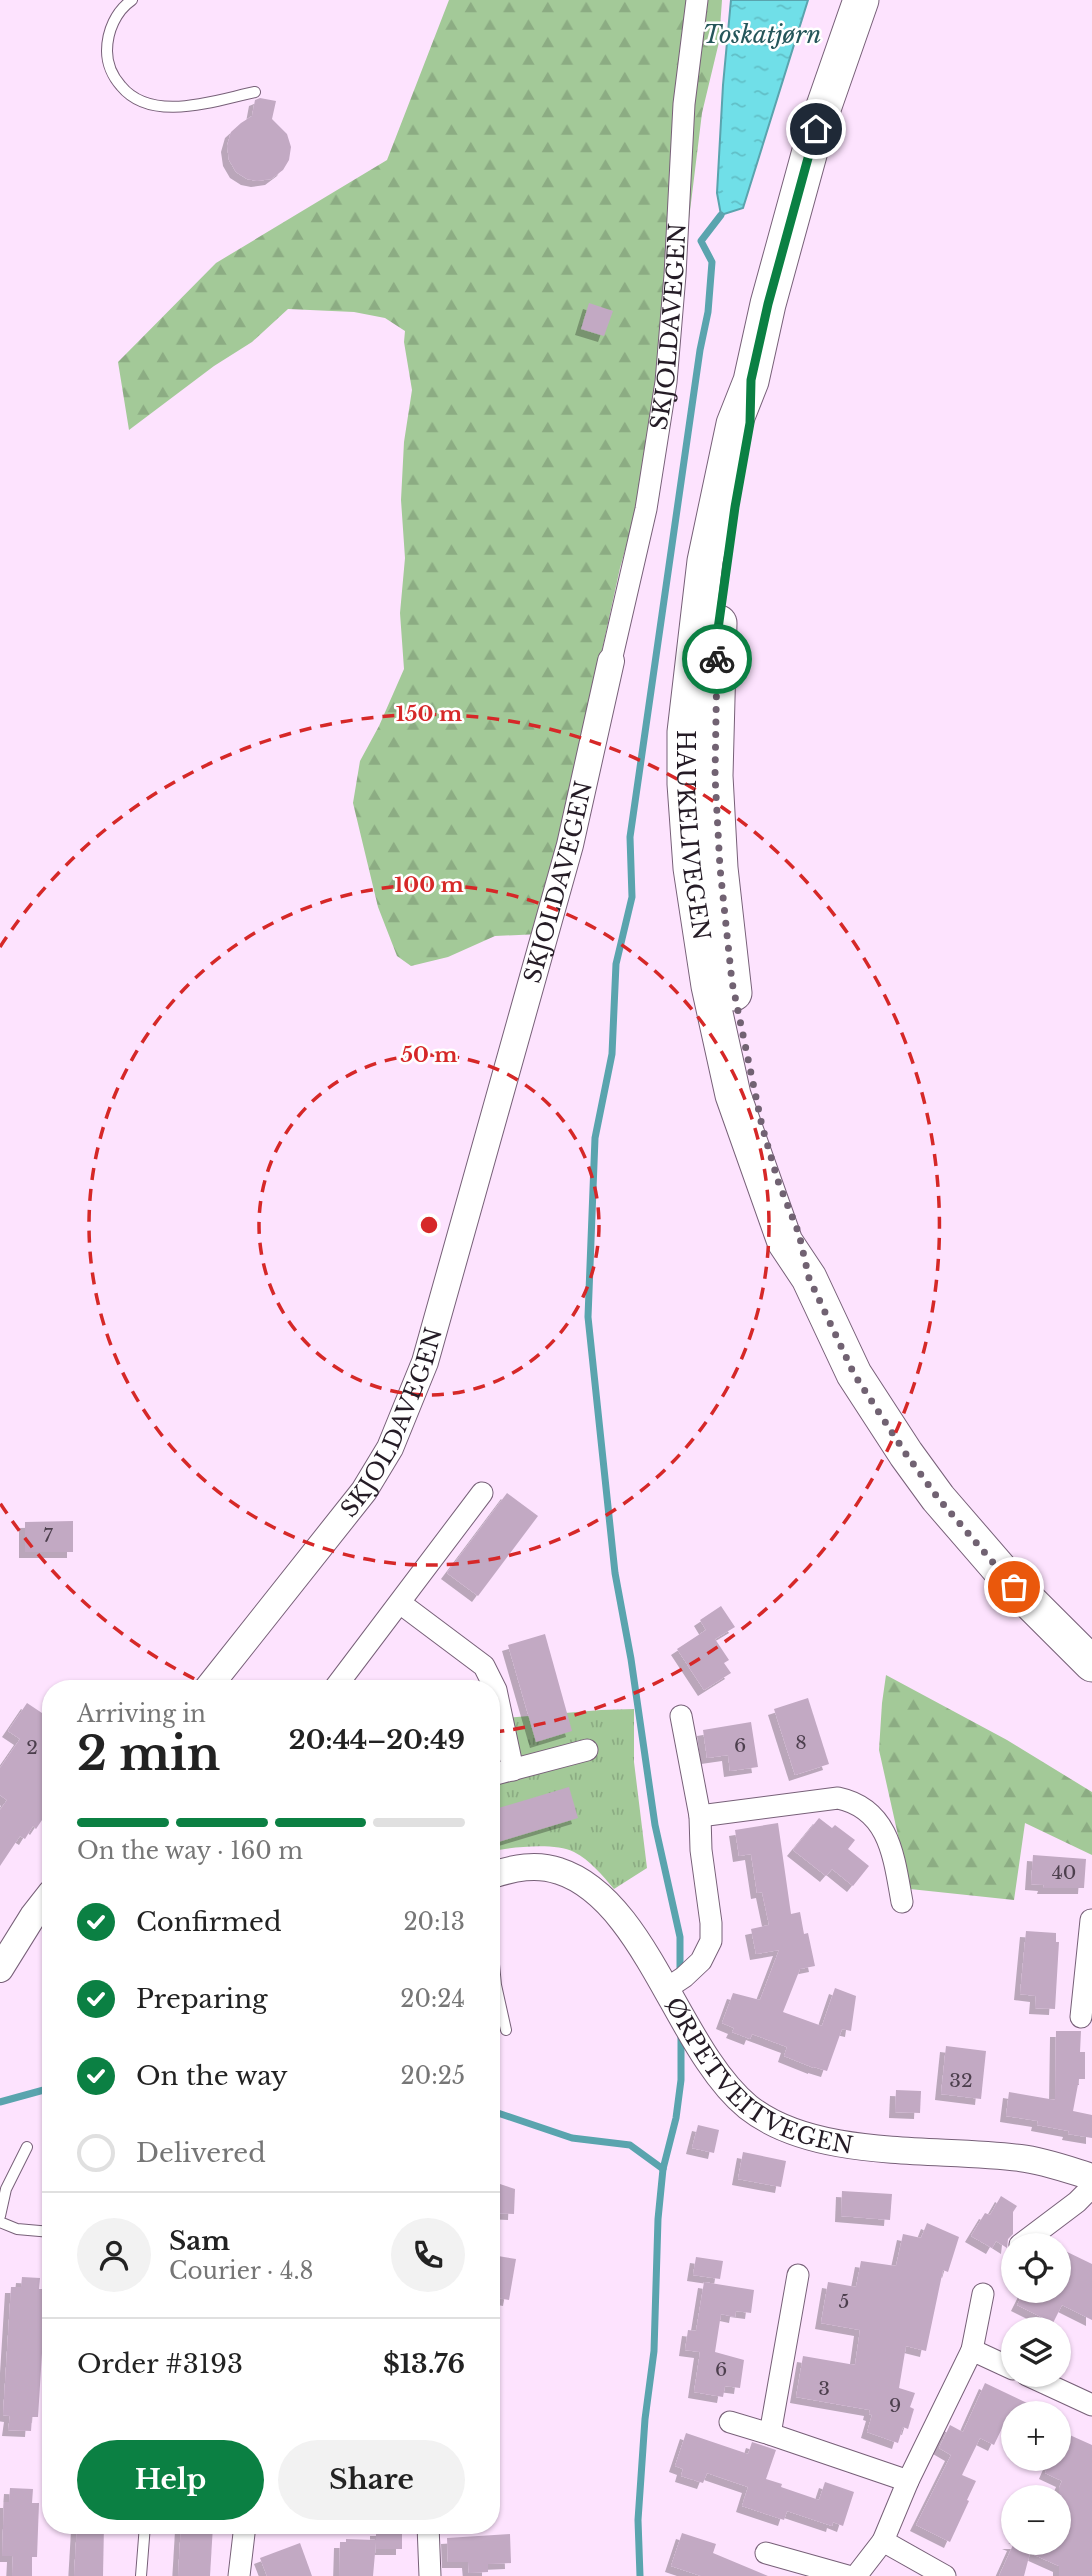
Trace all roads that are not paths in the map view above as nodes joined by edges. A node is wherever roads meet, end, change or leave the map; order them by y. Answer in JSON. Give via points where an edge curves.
{"nodes":[{"id":1,"x":132,"y":0,"type":"edge"},
{"id":2,"x":697,"y":0,"type":"edge"},
{"id":3,"x":861,"y":0,"type":"edge"},
{"id":4,"x":255,"y":92,"type":"dead end"},
{"id":5,"x":611,"y":661,"type":"joint"},
{"id":6,"x":482,"y":1493,"type":"dead end"},
{"id":7,"x":400,"y":1603,"type":"junction"},
{"id":8,"x":1092,"y":1664,"type":"edge"},
{"id":9,"x":214,"y":1680,"type":"edge"},
{"id":10,"x":341,"y":1680,"type":"edge"},
{"id":11,"x":491,"y":1680,"type":"edge"},
{"id":12,"x":500,"y":1709,"type":"edge"},
{"id":13,"x":681,"y":1716,"type":"dead end"},
{"id":14,"x":587,"y":1750,"type":"dead end"},
{"id":15,"x":513,"y":1770,"type":"junction"},
{"id":16,"x":500,"y":1774,"type":"edge"},
{"id":17,"x":700,"y":1816,"type":"junction"},
{"id":18,"x":500,"y":1873,"type":"edge"},
{"id":19,"x":902,"y":1902,"type":"dead end"},
{"id":20,"x":42,"y":1905,"type":"edge"},
{"id":21,"x":1091,"y":1920,"type":"edge"},
{"id":22,"x":1090,"y":1966,"type":"edge"},
{"id":23,"x":0,"y":1969,"type":"edge"},
{"id":24,"x":666,"y":1989,"type":"junction"},
{"id":25,"x":500,"y":2003,"type":"edge"},
{"id":26,"x":1081,"y":2017,"type":"dead end"},
{"id":27,"x":506,"y":2030,"type":"dead end"},
{"id":28,"x":27,"y":2147,"type":"dead end"},
{"id":29,"x":1092,"y":2177,"type":"edge"},
{"id":30,"x":1092,"y":2187,"type":"edge"},
{"id":31,"x":0,"y":2216,"type":"edge"},
{"id":32,"x":0,"y":2222,"type":"edge"},
{"id":33,"x":42,"y":2231,"type":"edge"},
{"id":34,"x":1037,"y":2233,"type":"edge"},
{"id":35,"x":798,"y":2275,"type":"dead end"},
{"id":36,"x":983,"y":2294,"type":"dead end"},
{"id":37,"x":972,"y":2350,"type":"junction"},
{"id":38,"x":1001,"y":2363,"type":"edge"},
{"id":39,"x":1053,"y":2387,"type":"edge"},
{"id":40,"x":1092,"y":2405,"type":"edge"},
{"id":41,"x":730,"y":2422,"type":"dead end"},
{"id":42,"x":770,"y":2434,"type":"junction"},
{"id":43,"x":908,"y":2481,"type":"junction"},
{"id":44,"x":144,"y":2534,"type":"edge"},
{"id":45,"x":244,"y":2534,"type":"edge"},
{"id":46,"x":428,"y":2534,"type":"edge"},
{"id":47,"x":883,"y":2541,"type":"junction"},
{"id":48,"x":766,"y":2553,"type":"dead end"},
{"id":49,"x":141,"y":2576,"type":"edge"},
{"id":50,"x":239,"y":2576,"type":"edge"},
{"id":51,"x":429,"y":2576,"type":"edge"},
{"id":52,"x":848,"y":2576,"type":"edge"},
{"id":53,"x":856,"y":2576,"type":"edge"},
{"id":54,"x":945,"y":2576,"type":"edge"}],
"edges":[{"from":1,"to":4,"type":"lane","via":[[116,16],[107,51],[116,80],[130,95],[157,106],[178,107]]},
{"from":2,"to":5,"type":"street","name":"SKJOLDAVEGEN","via":[[684,104],[666,382],[646,509]]},
{"from":3,"to":8,"type":"highway","name":"HAUKELIVEGEN","via":[[816,129],[768,304],[751,380],[750,423],[718,629],[715,776],[732,982],[770,1156],[799,1234],[809,1278],[854,1374],[938,1498],[1014,1587]]},
{"from":5,"to":9,"type":"street","name":"SKJOLDAVEGEN","via":[[570,845],[425,1362],[408,1406],[364,1491]]},
{"from":6,"to":7,"type":"street"},
{"from":7,"to":10,"type":"street"},
{"from":7,"to":11,"type":"street","via":[[484,1666]]},
{"from":12,"to":15,"type":"street"},
{"from":13,"to":17,"type":"street"},
{"from":14,"to":15,"type":"street"},
{"from":15,"to":16,"type":"street"},
{"from":17,"to":19,"type":"street","via":[[849,1800],[876,1817],[893,1850]]},
{"from":17,"to":24,"type":"street","via":[[711,1941],[701,1961]]},
{"from":18,"to":24,"type":"street","name":"ØRPETVEITVEGEN","via":[[540,1867],[558,1870],[590,1886],[618,1915]]},
{"from":20,"to":23,"type":"street"},
{"from":21,"to":22,"type":"street"},
{"from":22,"to":26,"type":"street"},
{"from":24,"to":29,"type":"street","name":"ØRPETVEITVEGEN","via":[[723,2081],[748,2107],[800,2135],[835,2143],[1022,2158]]},
{"from":25,"to":27,"type":"lane"},
{"from":28,"to":31,"type":"lane","via":[[6,2189]]},
{"from":30,"to":34,"type":"street"},
{"from":32,"to":33,"type":"lane"},
{"from":35,"to":42,"type":"street"},
{"from":36,"to":37,"type":"street"},
{"from":37,"to":38,"type":"street"},
{"from":37,"to":43,"type":"street"},
{"from":39,"to":40,"type":"street"},
{"from":41,"to":42,"type":"street"},
{"from":42,"to":43,"type":"street"},
{"from":43,"to":47,"type":"street"},
{"from":44,"to":49,"type":"lane"},
{"from":45,"to":50,"type":"street"},
{"from":46,"to":51,"type":"street"},
{"from":47,"to":53,"type":"street"},
{"from":47,"to":54,"type":"street"},
{"from":48,"to":52,"type":"street"}]}
